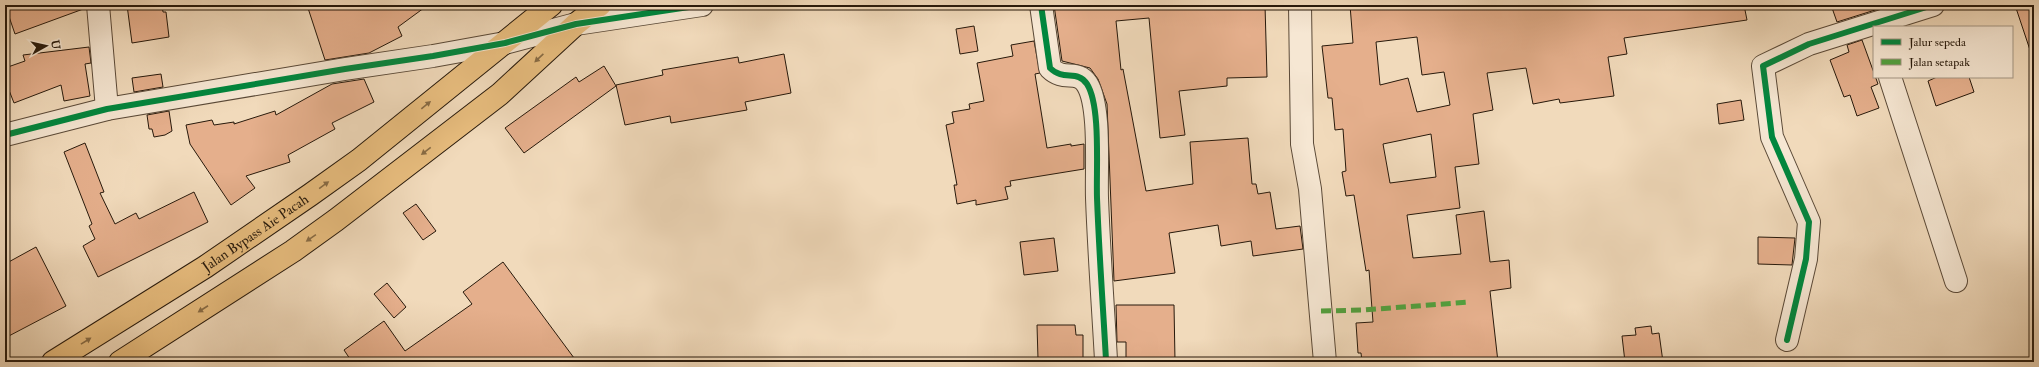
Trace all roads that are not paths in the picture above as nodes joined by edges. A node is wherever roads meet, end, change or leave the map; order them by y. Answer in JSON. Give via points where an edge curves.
{"nodes":[{"id":1,"x":98,"y":5,"type":"edge"},
{"id":2,"x":551,"y":5,"type":"edge"},
{"id":3,"x":600,"y":5,"type":"edge"},
{"id":4,"x":702,"y":5,"type":"edge"},
{"id":5,"x":1042,"y":5,"type":"edge"},
{"id":6,"x":1300,"y":5,"type":"edge"},
{"id":7,"x":1933,"y":5,"type":"edge"},
{"id":8,"x":576,"y":24,"type":"junction"},
{"id":9,"x":1873,"y":26,"type":"edge"},
{"id":10,"x":505,"y":43,"type":"junction"},
{"id":11,"x":1890,"y":78,"type":"edge"},
{"id":12,"x":107,"y":109,"type":"junction"},
{"id":13,"x":5,"y":135,"type":"edge"},
{"id":14,"x":1956,"y":281,"type":"dead end"},
{"id":15,"x":1788,"y":340,"type":"dead end"},
{"id":16,"x":1106,"y":360,"type":"dead end"},
{"id":17,"x":53,"y":362,"type":"edge"},
{"id":18,"x":120,"y":362,"type":"edge"},
{"id":19,"x":1325,"y":362,"type":"edge"}],
"edges":[{"from":1,"to":12,"type":"street"},
{"from":2,"to":10,"type":"highway","name":"Jalan Bypass Aie Pacah"},
{"from":3,"to":8,"type":"highway"},
{"from":4,"to":8,"type":"street"},
{"from":5,"to":16,"type":"street","via":[[1050,68],[1061,76],[1076,75],[1082,78],[1092,97]]},
{"from":6,"to":19,"type":"street","via":[[1302,144],[1310,189]]},
{"from":7,"to":9,"type":"street"},
{"from":8,"to":10,"type":"street"},
{"from":8,"to":18,"type":"highway","one_way":true,"via":[[500,94],[330,225]]},
{"from":9,"to":15,"type":"street","via":[[1809,44],[1763,66],[1772,137],[1809,222],[1806,259]]},
{"from":10,"to":12,"type":"street"},
{"from":17,"to":10,"type":"highway","name":"Jalan Bypass Aie Pacah","one_way":true,"via":[[263,228],[359,160]]},
{"from":11,"to":14,"type":"street"},
{"from":12,"to":13,"type":"street"}]}
